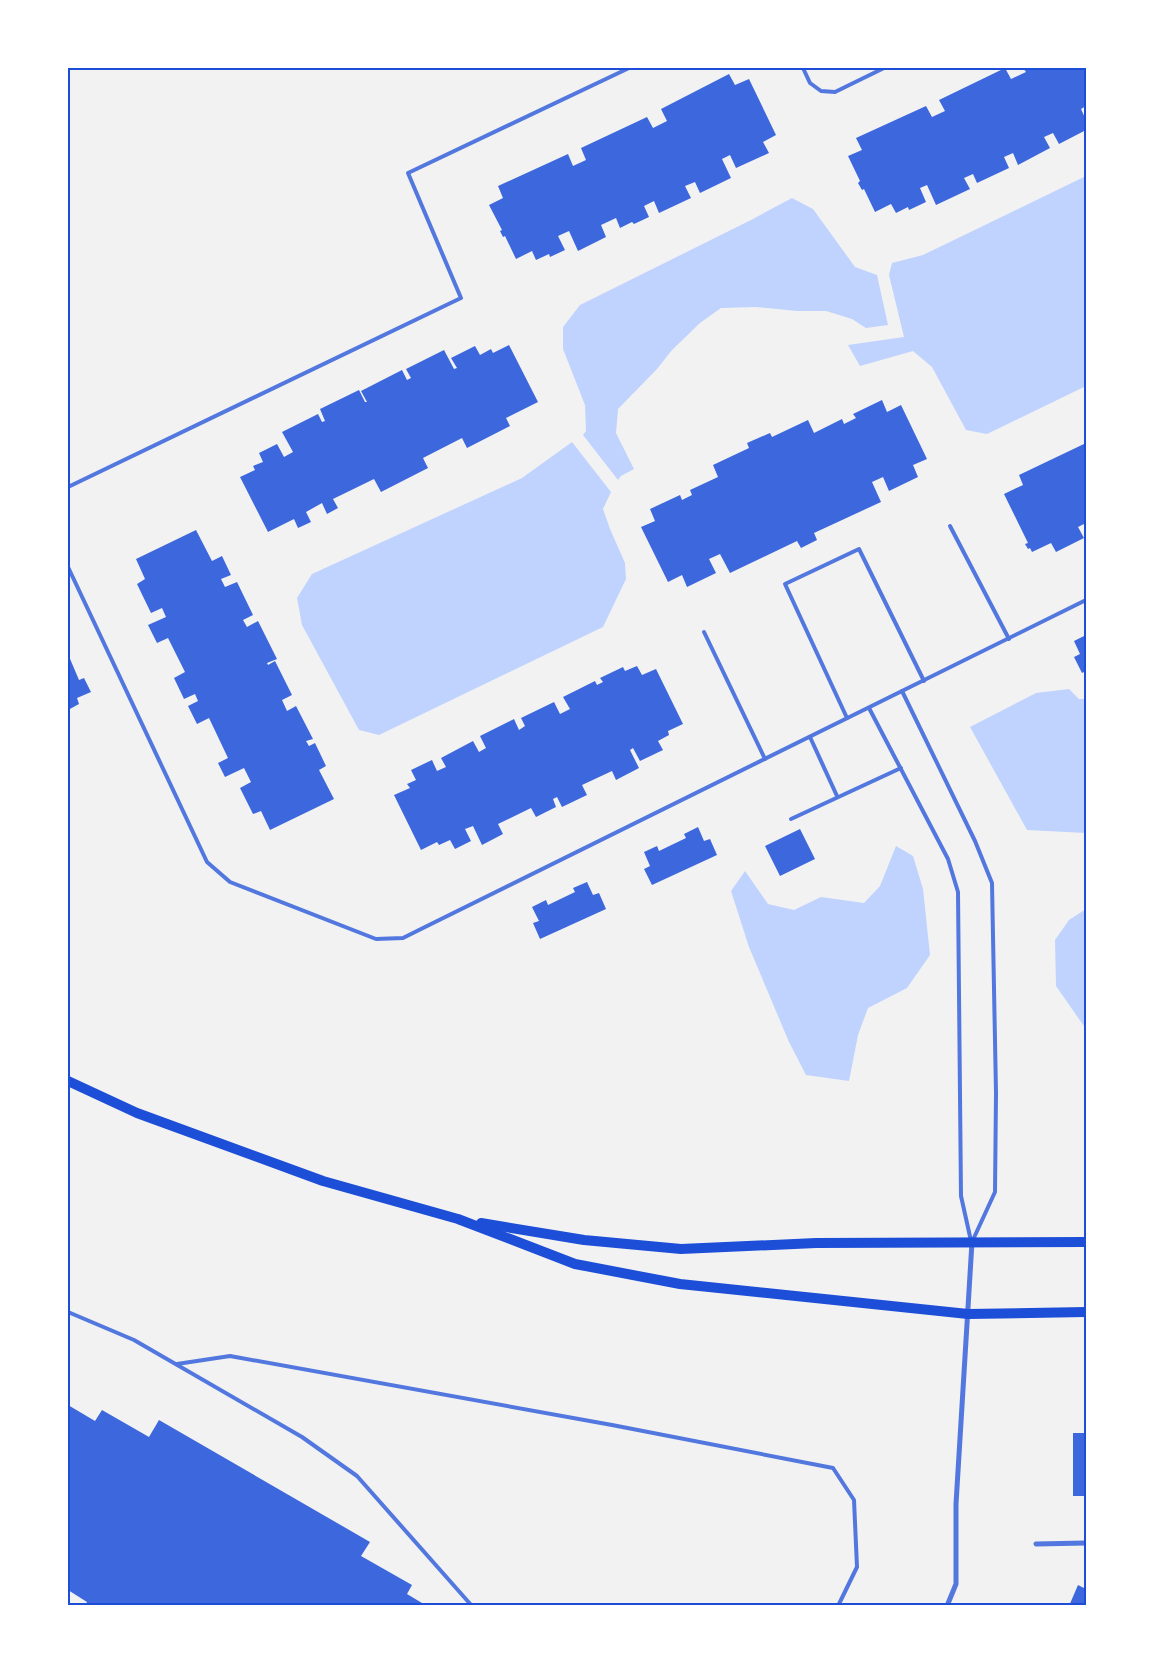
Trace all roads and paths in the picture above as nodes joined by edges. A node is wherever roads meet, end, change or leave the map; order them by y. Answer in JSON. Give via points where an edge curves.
{"nodes":[{"id":1,"x":629,"y":68,"type":"edge"},
{"id":2,"x":803,"y":68,"type":"edge"},
{"id":3,"x":884,"y":68,"type":"edge"},
{"id":4,"x":68,"y":487,"type":"edge"},
{"id":5,"x":950,"y":526,"type":"dead end"},
{"id":6,"x":68,"y":567,"type":"edge"},
{"id":7,"x":1086,"y":600,"type":"edge"},
{"id":8,"x":704,"y":632,"type":"dead end"},
{"id":9,"x":1009,"y":639,"type":"junction"},
{"id":10,"x":924,"y":681,"type":"junction"},
{"id":11,"x":902,"y":691,"type":"junction"},
{"id":12,"x":869,"y":708,"type":"junction"},
{"id":13,"x":847,"y":718,"type":"junction"},
{"id":14,"x":810,"y":737,"type":"junction"},
{"id":15,"x":766,"y":759,"type":"junction"},
{"id":16,"x":901,"y":768,"type":"junction"},
{"id":17,"x":837,"y":796,"type":"junction"},
{"id":18,"x":791,"y":819,"type":"dead end"},
{"id":19,"x":68,"y":1081,"type":"edge"},
{"id":20,"x":458,"y":1219,"type":"junction"},
{"id":21,"x":972,"y":1242,"type":"junction"},
{"id":22,"x":1086,"y":1242,"type":"edge"},
{"id":23,"x":68,"y":1312,"type":"edge"},
{"id":24,"x":1086,"y":1312,"type":"edge"},
{"id":25,"x":968,"y":1314,"type":"junction"},
{"id":26,"x":177,"y":1364,"type":"junction"},
{"id":27,"x":1086,"y":1543,"type":"edge"},
{"id":28,"x":1036,"y":1544,"type":"dead end"},
{"id":29,"x":472,"y":1606,"type":"edge"},
{"id":30,"x":838,"y":1606,"type":"edge"},
{"id":31,"x":947,"y":1606,"type":"edge"}],
"edges":[{"from":1,"to":4,"type":"lane","via":[[408,173],[461,298]]},
{"from":2,"to":3,"type":"lane","via":[[810,83],[822,91],[835,92]]},
{"from":5,"to":9,"type":"lane"},
{"from":6,"to":15,"type":"lane","via":[[207,862],[230,882],[376,940],[403,938]]},
{"from":7,"to":9,"type":"lane"},
{"from":8,"to":15,"type":"lane"},
{"from":9,"to":10,"type":"lane"},
{"from":10,"to":11,"type":"lane"},
{"from":10,"to":13,"type":"lane","via":[[859,549],[786,584]]},
{"from":11,"to":12,"type":"lane"},
{"from":11,"to":21,"type":"lane","via":[[992,883],[995,1192]]},
{"from":12,"to":13,"type":"lane"},
{"from":12,"to":16,"type":"lane"},
{"from":13,"to":14,"type":"lane"},
{"from":14,"to":15,"type":"lane"},
{"from":14,"to":17,"type":"lane"},
{"from":16,"to":17,"type":"lane"},
{"from":16,"to":21,"type":"lane","via":[[948,859],[958,892],[961,1196]]},
{"from":17,"to":18,"type":"lane"},
{"from":19,"to":20,"type":"main road","via":[[137,1114],[323,1181]]},
{"from":20,"to":21,"type":"main road","via":[[584,1240],[681,1249],[816,1243]]},
{"from":20,"to":25,"type":"main road","via":[[575,1264],[680,1284]]},
{"from":21,"to":22,"type":"main road"},
{"from":21,"to":25,"type":"street"},
{"from":23,"to":26,"type":"lane","via":[[134,1340]]},
{"from":24,"to":25,"type":"main road"},
{"from":25,"to":31,"type":"street","via":[[956,1504],[956,1584]]},
{"from":26,"to":29,"type":"lane","via":[[302,1437],[357,1476]]},
{"from":26,"to":30,"type":"lane","via":[[230,1356],[833,1468],[854,1500],[858,1567]]},
{"from":27,"to":28,"type":"street"}]}
